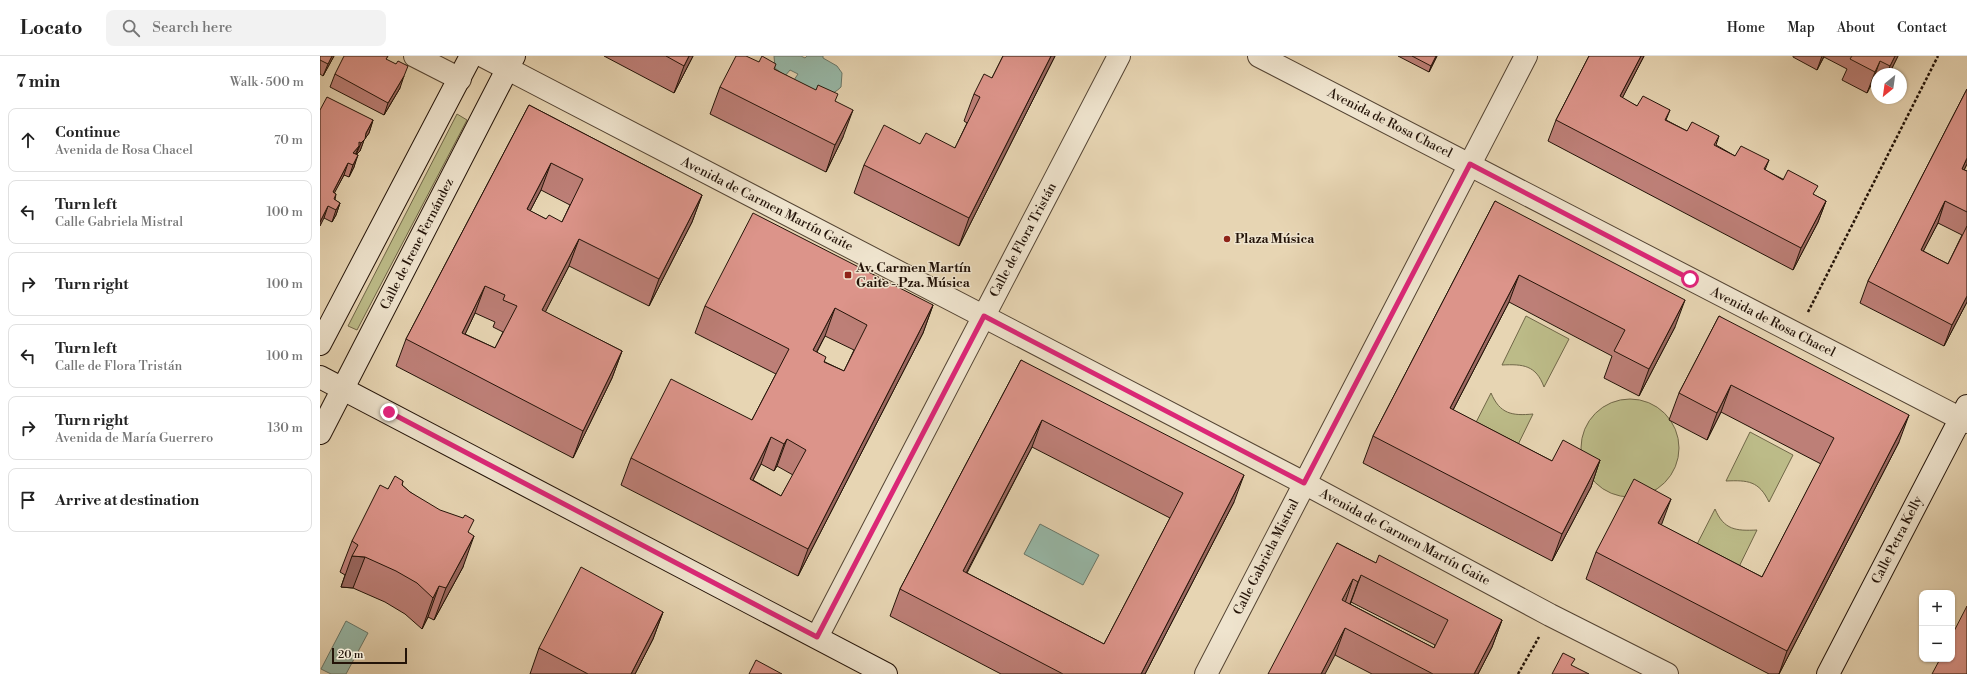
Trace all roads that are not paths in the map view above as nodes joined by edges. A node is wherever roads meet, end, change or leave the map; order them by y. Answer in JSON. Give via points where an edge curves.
{"nodes":[{"id":1,"x":415,"y":56,"type":"edge"},
{"id":2,"x":471,"y":56,"type":"edge"},
{"id":3,"x":483,"y":56,"type":"edge"},
{"id":4,"x":1119,"y":56,"type":"edge"},
{"id":5,"x":1259,"y":56,"type":"edge"},
{"id":6,"x":1526,"y":56,"type":"edge"},
{"id":7,"x":511,"y":62,"type":"edge"},
{"id":8,"x":460,"y":79,"type":"junction"},
{"id":9,"x":1470,"y":164,"type":"junction"},
{"id":10,"x":984,"y":316,"type":"junction"},
{"id":11,"x":320,"y":344,"type":"edge"},
{"id":12,"x":320,"y":377,"type":"edge"},
{"id":13,"x":344,"y":388,"type":"junction"},
{"id":14,"x":1965,"y":415,"type":"edge"},
{"id":15,"x":320,"y":433,"type":"edge"},
{"id":16,"x":1304,"y":483,"type":"junction"},
{"id":17,"x":817,"y":637,"type":"junction"},
{"id":18,"x":886,"y":674,"type":"edge"},
{"id":19,"x":1206,"y":674,"type":"edge"},
{"id":20,"x":1667,"y":674,"type":"edge"},
{"id":21,"x":1828,"y":674,"type":"edge"}],
"edges":[{"from":1,"to":8,"type":"street"},
{"from":2,"to":8,"type":"street"},
{"from":3,"to":7,"type":"street","name":"Avenida de Carmen Martín Gaite"},
{"from":4,"to":10,"type":"street","name":"Calle de Flora Tristán"},
{"from":5,"to":9,"type":"street","name":"Avenida de Rosa Chacel"},
{"from":6,"to":9,"type":"street","name":"Calle Gabriela Mistral"},
{"from":7,"to":10,"type":"street","name":"Avenida de Carmen Martín Gaite"},
{"from":7,"to":13,"type":"street","name":"Calle de Irene Fernández"},
{"from":8,"to":11,"type":"street"},
{"from":9,"to":14,"type":"street","name":"Avenida de Rosa Chacel","via":[[1797,334]]},
{"from":9,"to":16,"type":"street","name":"Calle Gabriela Mistral"},
{"from":10,"to":16,"type":"street","name":"Avenida de Carmen Martín Gaite"},
{"from":10,"to":17,"type":"street","name":"Calle de Flora Tristán"},
{"from":12,"to":13,"type":"street"},
{"from":13,"to":15,"type":"street","name":"Calle de Irene Fernández"},
{"from":13,"to":17,"type":"street"},
{"from":14,"to":21,"type":"street","name":"Calle Petra Kelly"},
{"from":16,"to":19,"type":"street","name":"Calle Gabriela Mistral"},
{"from":16,"to":20,"type":"street","name":"Avenida de Carmen Martín Gaite","via":[[1550,615]]},
{"from":17,"to":18,"type":"street"}]}
